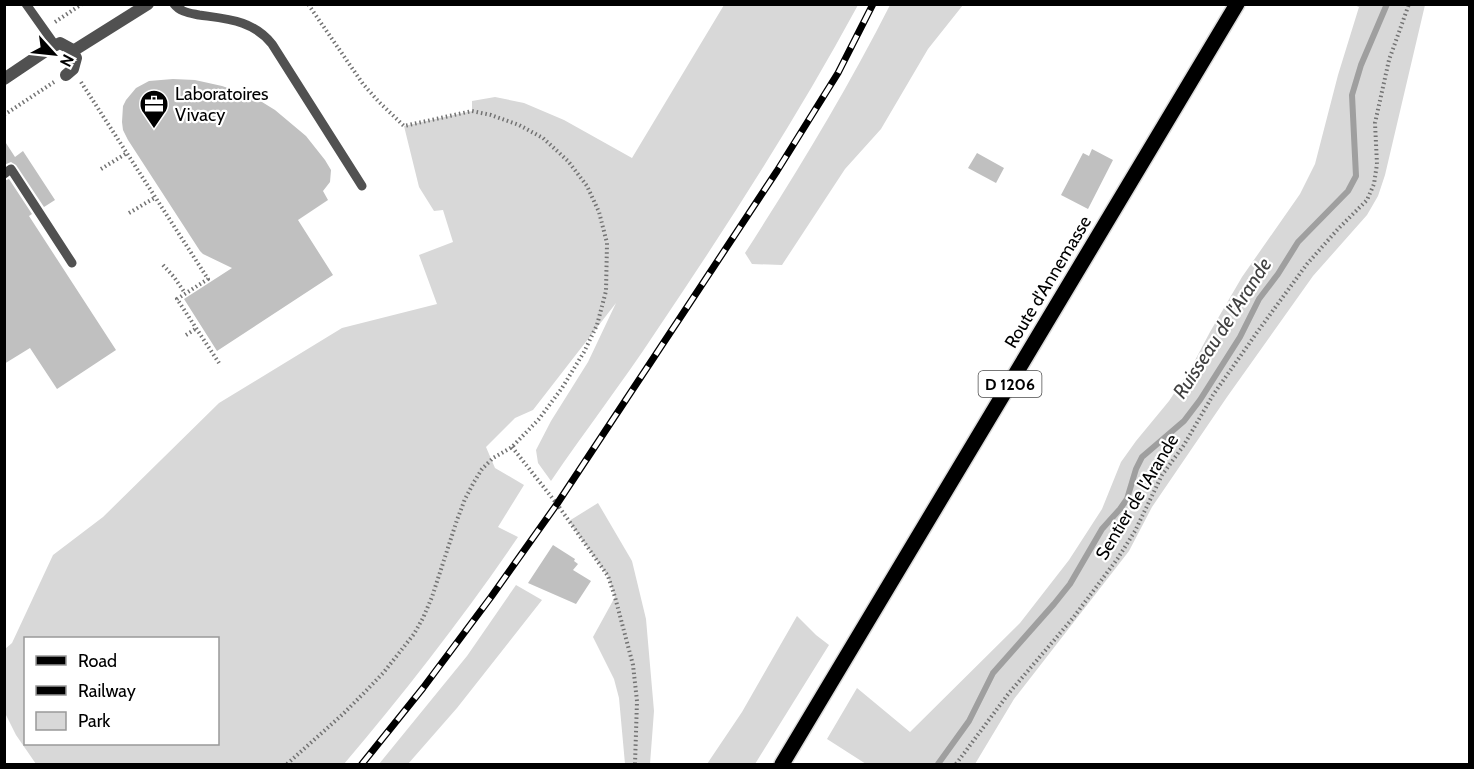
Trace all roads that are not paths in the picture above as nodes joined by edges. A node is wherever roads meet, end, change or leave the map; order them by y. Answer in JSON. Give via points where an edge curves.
{"nodes":[{"id":1,"x":26,"y":4,"type":"edge"},
{"id":2,"x":148,"y":4,"type":"edge"},
{"id":3,"x":174,"y":4,"type":"edge"},
{"id":4,"x":1237,"y":4,"type":"edge"},
{"id":5,"x":56,"y":45,"type":"junction"},
{"id":6,"x":73,"y":51,"type":"junction"},
{"id":7,"x":69,"y":72,"type":"road end"},
{"id":8,"x":4,"y":80,"type":"edge"},
{"id":9,"x":4,"y":174,"type":"edge"},
{"id":10,"x":362,"y":186,"type":"dead end"},
{"id":11,"x":72,"y":264,"type":"dead end"},
{"id":12,"x":782,"y":765,"type":"edge"}],
"edges":[{"from":1,"to":5,"type":"lane"},
{"from":2,"to":6,"type":"street"},
{"from":3,"to":10,"type":"lane","via":[[188,13],[239,22],[261,32]]},
{"from":4,"to":12,"type":"main road","name":"Route d'Annemasse","number":"D 1206"},
{"from":5,"to":6,"type":"street","via":[[64,44]]},
{"from":5,"to":8,"type":"street"},
{"from":6,"to":7,"type":"street","via":[[76,58]]},
{"from":9,"to":11,"type":"lane","via":[[11,169]]}]}
